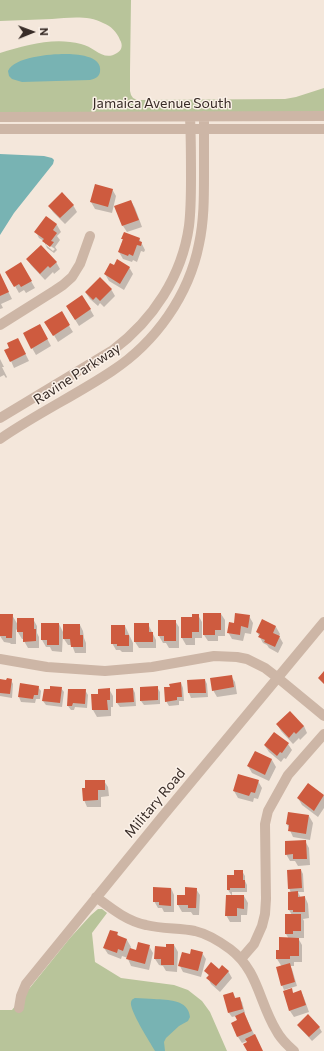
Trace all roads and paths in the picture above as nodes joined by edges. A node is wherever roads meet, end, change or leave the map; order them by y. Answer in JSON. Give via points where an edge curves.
{"nodes":[{"id":1,"x":204,"y":116,"type":"junction"},
{"id":2,"x":324,"y":116,"type":"edge"},
{"id":3,"x":0,"y":117,"type":"edge"},
{"id":4,"x":190,"y":117,"type":"junction"},
{"id":5,"x":0,"y":129,"type":"edge"},
{"id":6,"x":204,"y":129,"type":"junction"},
{"id":7,"x":324,"y":129,"type":"edge"},
{"id":8,"x":191,"y":130,"type":"junction"},
{"id":9,"x":90,"y":236,"type":"dead end"},
{"id":10,"x":0,"y":325,"type":"edge"},
{"id":11,"x":0,"y":418,"type":"edge"},
{"id":12,"x":0,"y":439,"type":"edge"},
{"id":13,"x":324,"y":622,"type":"edge"},
{"id":14,"x":0,"y":659,"type":"edge"},
{"id":15,"x":278,"y":678,"type":"junction"},
{"id":16,"x":324,"y":716,"type":"edge"},
{"id":17,"x":324,"y":734,"type":"edge"},
{"id":18,"x":96,"y":897,"type":"junction"},
{"id":19,"x":241,"y":959,"type":"junction"},
{"id":20,"x":19,"y":1008,"type":"dead end"},
{"id":21,"x":294,"y":1051,"type":"edge"}],
"edges":[{"from":1,"to":2,"type":"street","name":"Jamaica Avenue South"},
{"from":1,"to":4,"type":"street","name":"Jamaica Avenue South"},
{"from":1,"to":6,"type":"street","name":"Ravine Parkway"},
{"from":3,"to":4,"type":"street","name":"Jamaica Avenue South"},
{"from":4,"to":8,"type":"street","name":"Ravine Parkway"},
{"from":5,"to":8,"type":"street","name":"Jamaica Avenue South"},
{"from":6,"to":7,"type":"street","name":"Jamaica Avenue South"},
{"from":6,"to":8,"type":"street","name":"Jamaica Avenue South"},
{"from":6,"to":12,"type":"street","name":"Ravine Parkway","via":[[204,202],[200,244],[186,284],[173,308],[158,330],[124,362]]},
{"from":8,"to":11,"type":"street","name":"Ravine Parkway","via":[[189,226],[182,256],[159,303],[139,328],[113,350]]},
{"from":9,"to":10,"type":"street","via":[[80,264],[72,277],[54,292]]},
{"from":13,"to":15,"type":"street","name":"Military Road"},
{"from":14,"to":15,"type":"street","via":[[47,667],[105,670],[152,668],[214,656],[228,656],[247,659]]},
{"from":15,"to":16,"type":"street"},
{"from":15,"to":18,"type":"street","name":"Military Road"},
{"from":17,"to":19,"type":"street","via":[[288,775],[268,811],[265,824],[265,914],[256,940]]},
{"from":18,"to":19,"type":"street","via":[[116,912],[138,923],[208,935]]},
{"from":18,"to":20,"type":"street","name":"Military Road","via":[[26,984]]},
{"from":19,"to":21,"type":"street","via":[[256,982],[276,1031]]}]}
